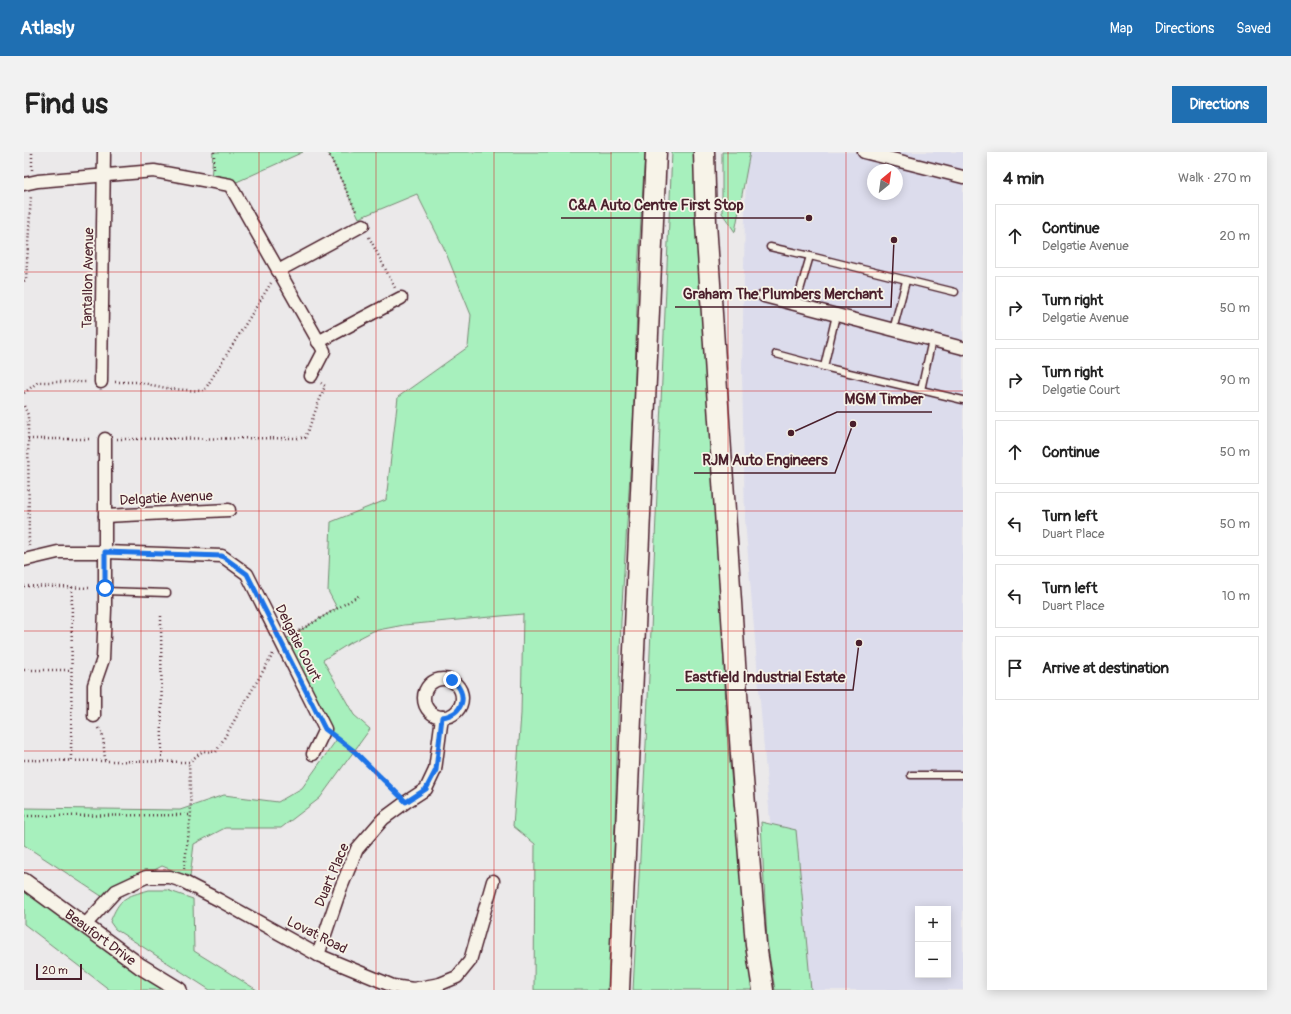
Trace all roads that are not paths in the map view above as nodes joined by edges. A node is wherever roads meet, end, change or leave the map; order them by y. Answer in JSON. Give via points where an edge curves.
{"nodes":[{"id":1,"x":104,"y":152,"type":"edge"},
{"id":2,"x":656,"y":152,"type":"edge"},
{"id":3,"x":704,"y":152,"type":"edge"},
{"id":4,"x":864,"y":152,"type":"edge"},
{"id":5,"x":104,"y":175,"type":"junction"},
{"id":6,"x":963,"y":177,"type":"edge"},
{"id":7,"x":28,"y":183,"type":"edge"},
{"id":8,"x":363,"y":225,"type":"dead end"},
{"id":9,"x":770,"y":247,"type":"dead end"},
{"id":10,"x":810,"y":256,"type":"junction"},
{"id":11,"x":278,"y":271,"type":"junction"},
{"id":12,"x":906,"y":280,"type":"junction"},
{"id":13,"x":955,"y":292,"type":"dead end"},
{"id":14,"x":764,"y":296,"type":"dead end"},
{"id":15,"x":401,"y":298,"type":"dead end"},
{"id":16,"x":796,"y":304,"type":"junction"},
{"id":17,"x":836,"y":315,"type":"junction"},
{"id":18,"x":893,"y":330,"type":"junction"},
{"id":19,"x":932,"y":340,"type":"junction"},
{"id":20,"x":318,"y":342,"type":"junction"},
{"id":21,"x":963,"y":348,"type":"edge"},
{"id":22,"x":776,"y":354,"type":"dead end"},
{"id":23,"x":824,"y":367,"type":"junction"},
{"id":24,"x":311,"y":376,"type":"road end"},
{"id":25,"x":101,"y":382,"type":"road end"},
{"id":26,"x":920,"y":390,"type":"junction"},
{"id":27,"x":963,"y":400,"type":"edge"},
{"id":28,"x":105,"y":439,"type":"road end"},
{"id":29,"x":229,"y":510,"type":"dead end"},
{"id":30,"x":105,"y":516,"type":"junction"},
{"id":31,"x":105,"y":552,"type":"junction"},
{"id":32,"x":26,"y":559,"type":"edge"},
{"id":33,"x":105,"y":590,"type":"junction"},
{"id":34,"x":167,"y":593,"type":"dead end"},
{"id":35,"x":94,"y":716,"type":"road end"},
{"id":36,"x":442,"y":717,"type":"dead end"},
{"id":37,"x":313,"y":754,"type":"dead end"},
{"id":38,"x":911,"y":774,"type":"dead end"},
{"id":39,"x":963,"y":774,"type":"edge"},
{"id":40,"x":24,"y":881,"type":"edge"},
{"id":41,"x":493,"y":881,"type":"dead end"},
{"id":42,"x":84,"y":926,"type":"junction"},
{"id":43,"x":318,"y":955,"type":"junction"},
{"id":44,"x":179,"y":990,"type":"edge"},
{"id":45,"x":618,"y":990,"type":"edge"},
{"id":46,"x":763,"y":990,"type":"edge"}],
"edges":[{"from":1,"to":5,"type":"street","name":"Tantallon Avenue"},
{"from":2,"to":45,"type":"highway"},
{"from":3,"to":46,"type":"highway","via":[[706,223],[741,754],[756,945]]},
{"from":4,"to":6,"type":"street"},
{"from":5,"to":7,"type":"street"},
{"from":5,"to":11,"type":"street","via":[[154,171],[230,185]]},
{"from":5,"to":25,"type":"street","name":"Tantallon Avenue"},
{"from":8,"to":11,"type":"street"},
{"from":9,"to":10,"type":"lane"},
{"from":10,"to":12,"type":"lane"},
{"from":10,"to":16,"type":"lane"},
{"from":11,"to":20,"type":"street"},
{"from":12,"to":13,"type":"lane"},
{"from":12,"to":18,"type":"lane"},
{"from":14,"to":16,"type":"street"},
{"from":15,"to":20,"type":"street"},
{"from":16,"to":17,"type":"street"},
{"from":17,"to":18,"type":"street"},
{"from":17,"to":23,"type":"lane"},
{"from":18,"to":19,"type":"street"},
{"from":19,"to":21,"type":"street"},
{"from":19,"to":26,"type":"lane"},
{"from":20,"to":24,"type":"street","via":[[324,351]]},
{"from":22,"to":23,"type":"lane"},
{"from":23,"to":26,"type":"lane"},
{"from":26,"to":27,"type":"lane"},
{"from":28,"to":30,"type":"street","name":"Delgatie Avenue"},
{"from":29,"to":30,"type":"street","name":"Delgatie Avenue"},
{"from":30,"to":31,"type":"street","name":"Delgatie Avenue"},
{"from":31,"to":32,"type":"street","via":[[58,552]]},
{"from":31,"to":33,"type":"street","name":"Delgatie Avenue"},
{"from":31,"to":37,"type":"street","name":"Delgatie Court","via":[[222,556],[247,574],[325,729]]},
{"from":33,"to":34,"type":"lane"},
{"from":33,"to":35,"type":"street","name":"Delgatie Avenue","via":[[103,659],[94,685]]},
{"from":36,"to":43,"type":"street","name":"Duart Place","via":[[436,770],[426,789],[383,819],[357,849]]},
{"from":38,"to":39,"type":"lane"},
{"from":40,"to":42,"type":"street","name":"Beaufort Drive"},
{"from":41,"to":43,"type":"street","name":"Lovat Road","via":[[470,961],[457,977],[440,984],[414,989],[393,986]]},
{"from":42,"to":43,"type":"street","name":"Lovat Road","via":[[116,892],[146,877],[170,877],[219,900]]},
{"from":42,"to":44,"type":"street","name":"Beaufort Drive"}]}
